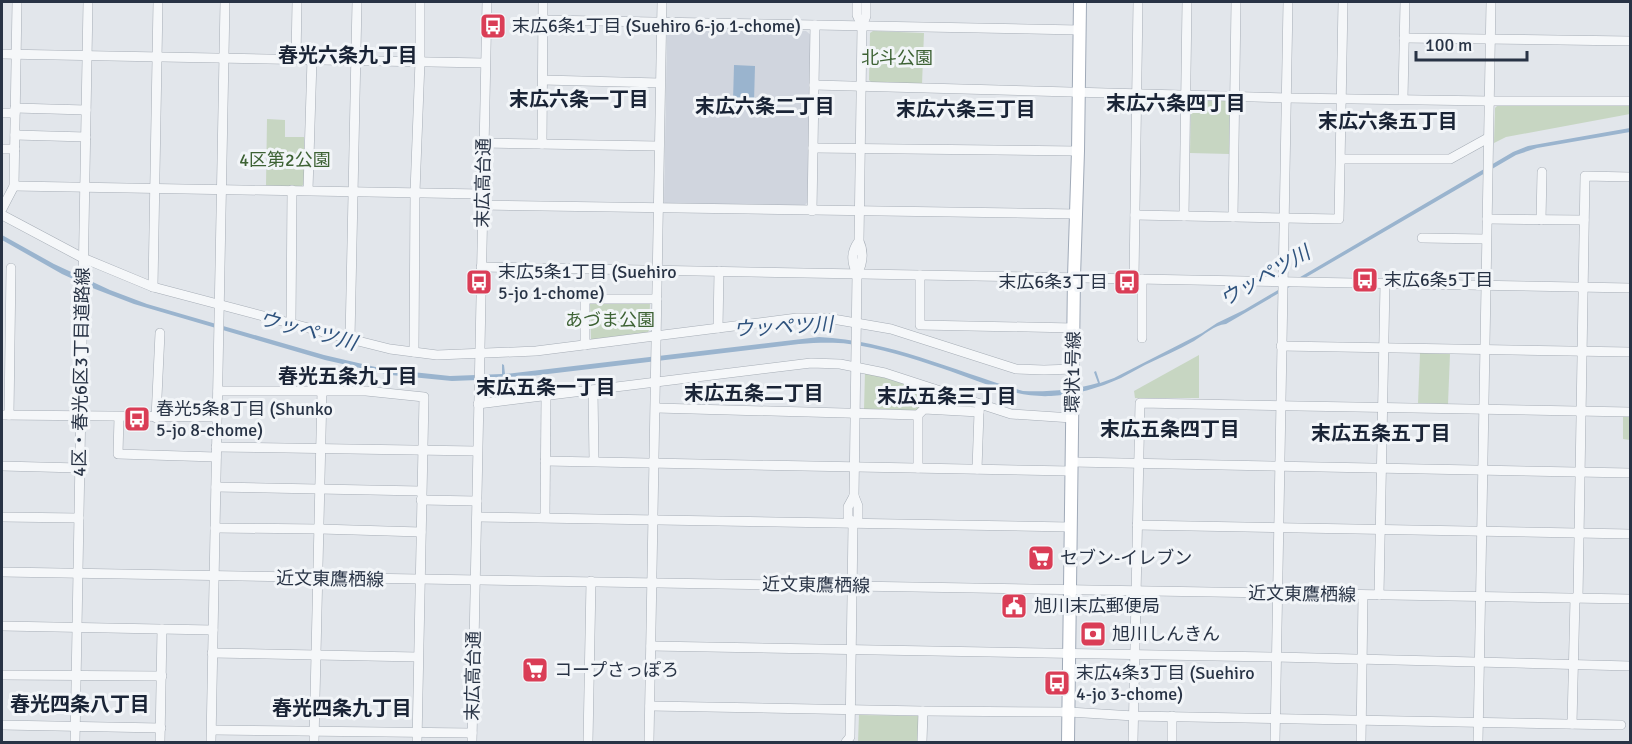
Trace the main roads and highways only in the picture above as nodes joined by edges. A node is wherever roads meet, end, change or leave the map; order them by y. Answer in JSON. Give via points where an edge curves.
{"nodes":[{"id":1,"x":1080,"y":2,"type":"edge"},
{"id":2,"x":1068,"y":742,"type":"edge"}],
"edges":[{"from":1,"to":2,"type":"main road","name":"環状1号線"}]}
